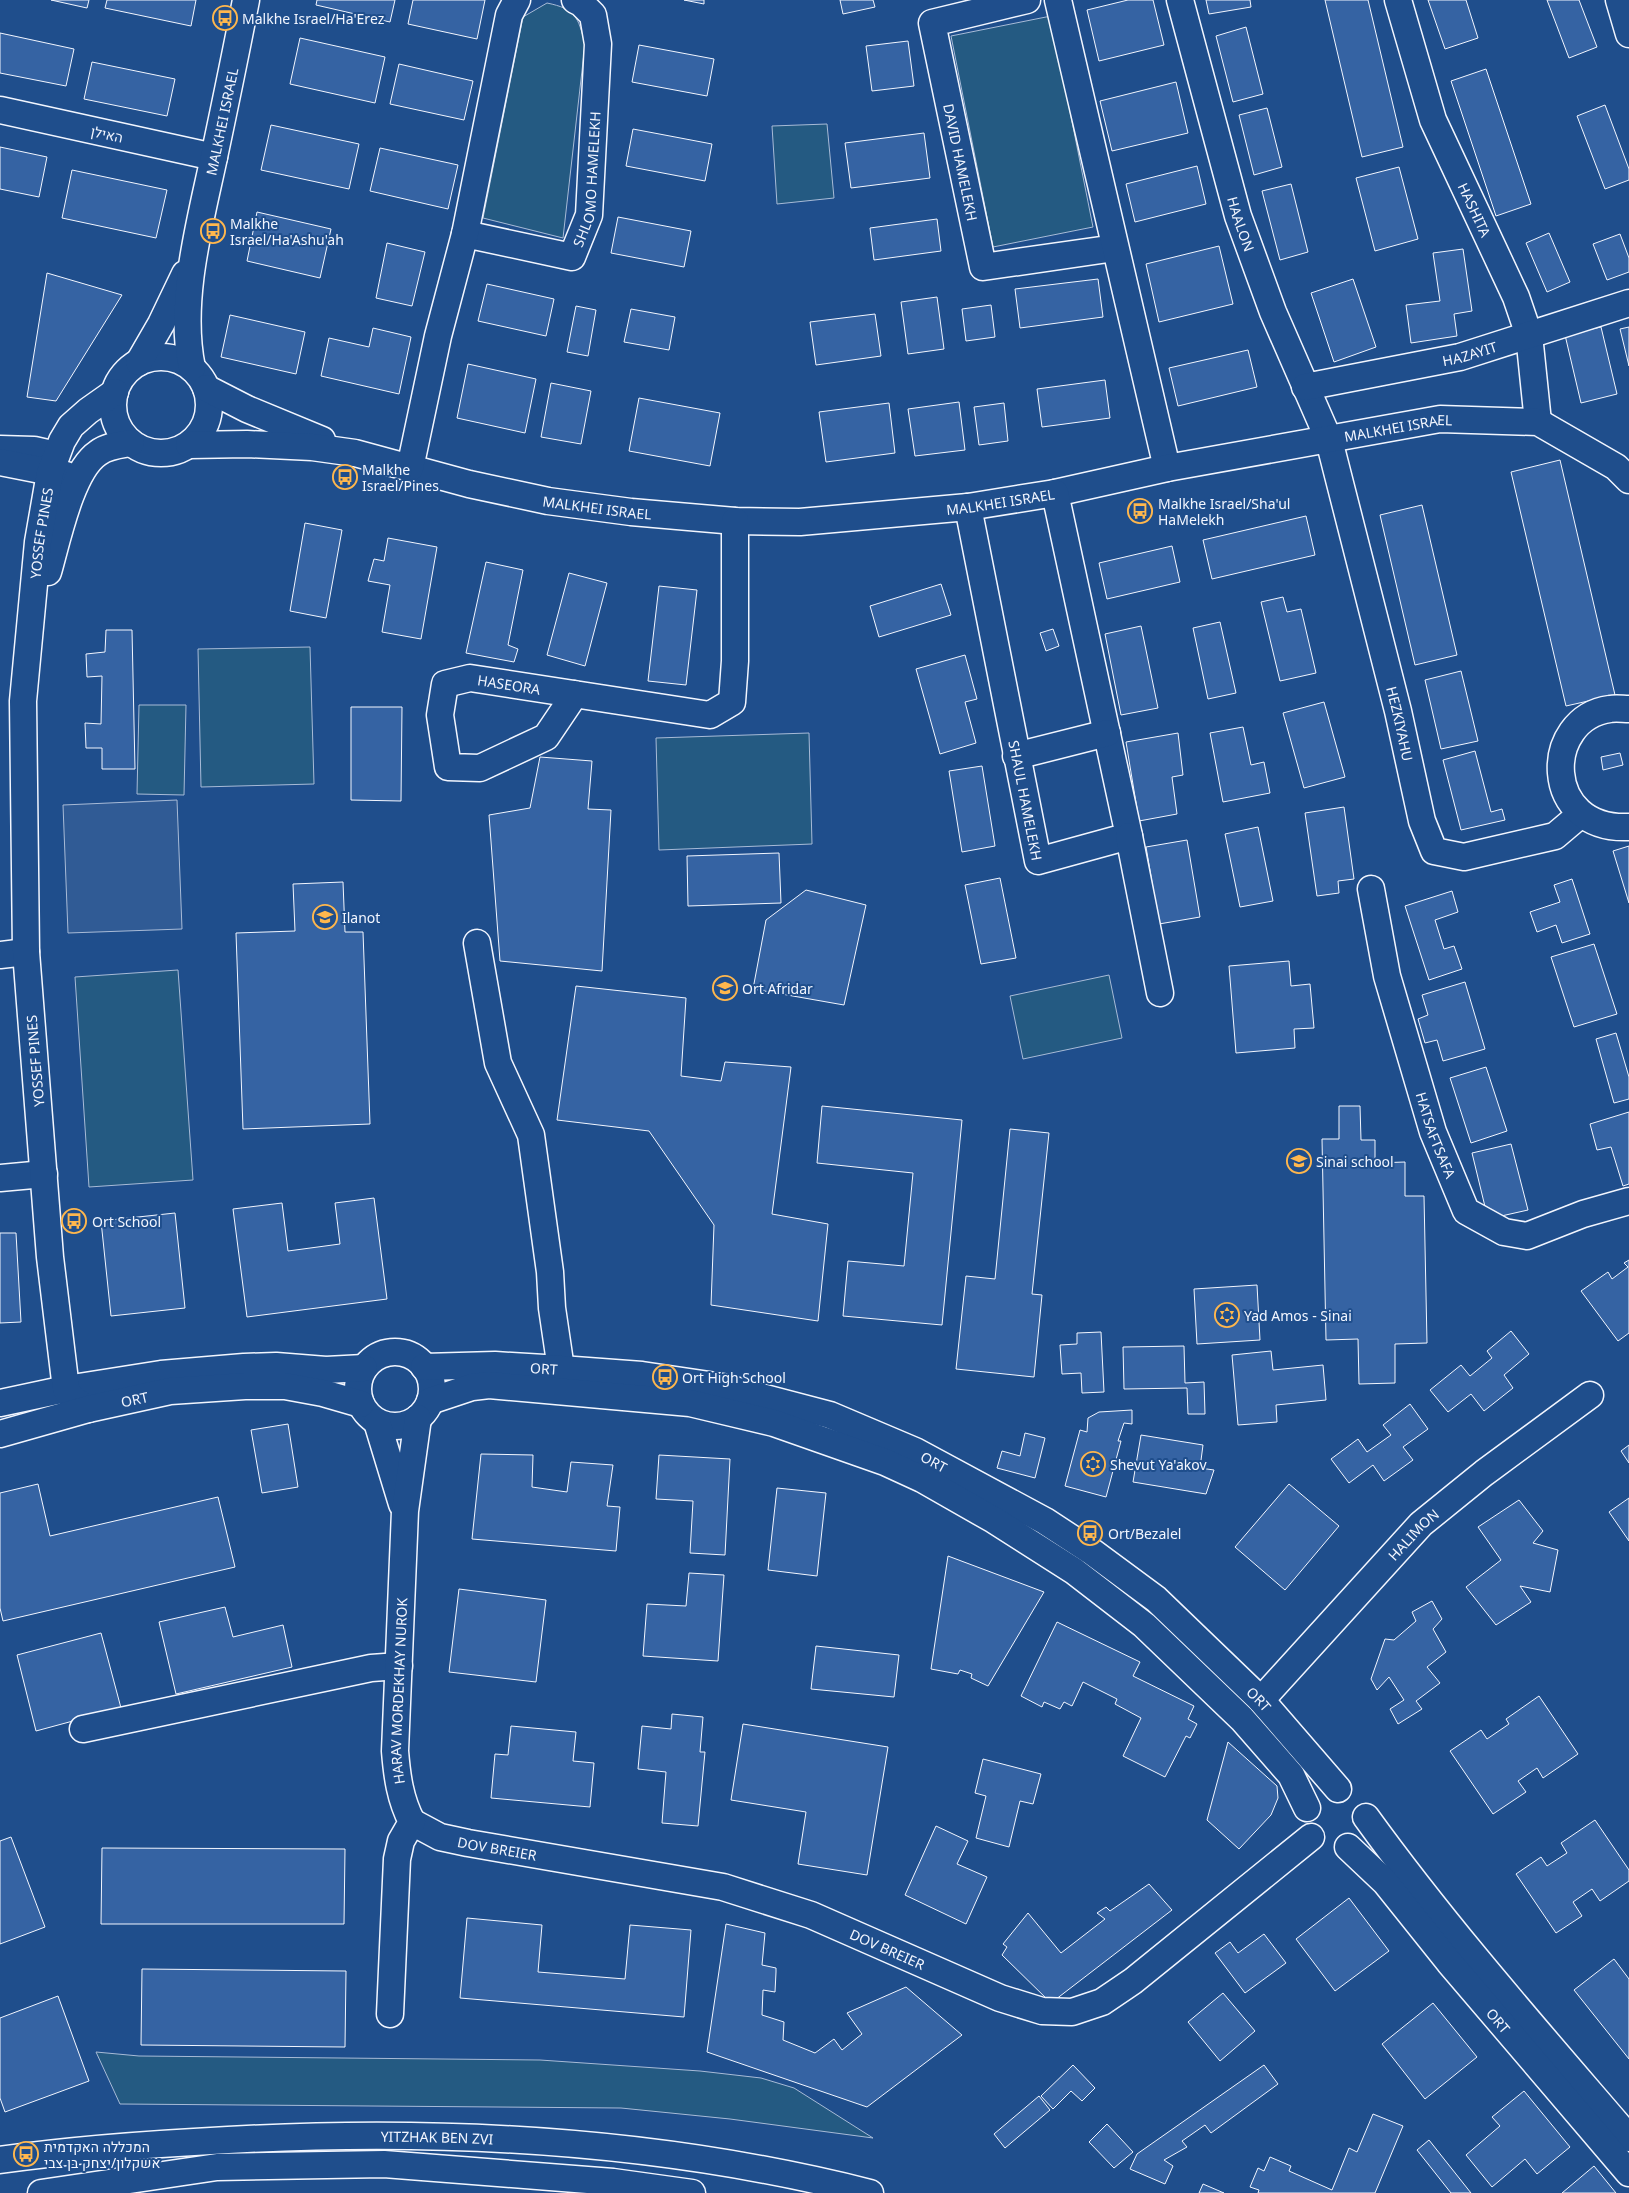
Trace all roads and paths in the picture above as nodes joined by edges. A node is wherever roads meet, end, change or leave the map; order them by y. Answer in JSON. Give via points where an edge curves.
{"nodes":[{"id":1,"x":246,"y":0,"type":"edge"},
{"id":2,"x":517,"y":0,"type":"edge"},
{"id":3,"x":575,"y":0,"type":"edge"},
{"id":4,"x":1027,"y":0,"type":"edge"},
{"id":5,"x":1058,"y":0,"type":"edge"},
{"id":6,"x":1180,"y":0,"type":"edge"},
{"id":7,"x":1398,"y":0,"type":"edge"},
{"id":8,"x":1619,"y":0,"type":"edge"},
{"id":9,"x":1629,"y":34,"type":"edge"},
{"id":10,"x":0,"y":110,"type":"edge"},
{"id":11,"x":214,"y":158,"type":"junction"},
{"id":12,"x":465,"y":234,"type":"junction"},
{"id":13,"x":196,"y":243,"type":"junction"},
{"id":14,"x":1115,"y":248,"type":"junction"},
{"id":15,"x":1629,"y":303,"type":"edge"},
{"id":16,"x":1529,"y":335,"type":"junction"},
{"id":17,"x":139,"y":362,"type":"junction"},
{"id":18,"x":199,"y":378,"type":"junction"},
{"id":19,"x":1305,"y":388,"type":"junction"},
{"id":20,"x":115,"y":392,"type":"junction"},
{"id":21,"x":1538,"y":422,"type":"junction"},
{"id":22,"x":1329,"y":440,"type":"junction"},
{"id":23,"x":131,"y":443,"type":"junction"},
{"id":24,"x":189,"y":445,"type":"junction"},
{"id":25,"x":0,"y":449,"type":"edge"},
{"id":26,"x":355,"y":454,"type":"junction"},
{"id":27,"x":0,"y":462,"type":"edge"},
{"id":28,"x":53,"y":464,"type":"junction"},
{"id":29,"x":410,"y":468,"type":"junction"},
{"id":30,"x":1167,"y":468,"type":"junction"},
{"id":31,"x":79,"y":474,"type":"junction"},
{"id":32,"x":1629,"y":480,"type":"edge"},
{"id":33,"x":1055,"y":493,"type":"junction"},
{"id":34,"x":968,"y":507,"type":"junction"},
{"id":35,"x":735,"y":521,"type":"junction"},
{"id":36,"x":576,"y":694,"type":"junction"},
{"id":37,"x":23,"y":701,"type":"junction"},
{"id":38,"x":1629,"y":709,"type":"edge"},
{"id":39,"x":1107,"y":733,"type":"junction"},
{"id":40,"x":1016,"y":756,"type":"junction"},
{"id":41,"x":1581,"y":814,"type":"junction"},
{"id":42,"x":1629,"y":827,"type":"edge"},
{"id":43,"x":1129,"y":836,"type":"junction"},
{"id":44,"x":1371,"y":889,"type":"dead end"},
{"id":45,"x":478,"y":944,"type":"dead end"},
{"id":46,"x":26,"y":952,"type":"junction"},
{"id":47,"x":0,"y":955,"type":"edge"},
{"id":48,"x":1160,"y":993,"type":"dead end"},
{"id":49,"x":44,"y":1174,"type":"junction"},
{"id":50,"x":0,"y":1178,"type":"edge"},
{"id":51,"x":1629,"y":1201,"type":"edge"},
{"id":52,"x":424,"y":1367,"type":"junction"},
{"id":53,"x":364,"y":1368,"type":"junction"},
{"id":54,"x":561,"y":1369,"type":"junction"},
{"id":55,"x":66,"y":1389,"type":"junction"},
{"id":56,"x":1590,"y":1395,"type":"dead end"},
{"id":57,"x":0,"y":1403,"type":"edge"},
{"id":58,"x":88,"y":1409,"type":"junction"},
{"id":59,"x":424,"y":1410,"type":"junction"},
{"id":60,"x":369,"y":1413,"type":"junction"},
{"id":61,"x":0,"y":1434,"type":"edge"},
{"id":62,"x":405,"y":1512,"type":"junction"},
{"id":63,"x":399,"y":1666,"type":"junction"},
{"id":64,"x":1261,"y":1700,"type":"junction"},
{"id":65,"x":83,"y":1729,"type":"dead end"},
{"id":66,"x":1338,"y":1789,"type":"junction"},
{"id":67,"x":1307,"y":1808,"type":"junction"},
{"id":68,"x":1366,"y":1817,"type":"junction"},
{"id":69,"x":412,"y":1822,"type":"junction"},
{"id":70,"x":1311,"y":1837,"type":"junction"},
{"id":71,"x":1348,"y":1847,"type":"junction"},
{"id":72,"x":390,"y":2014,"type":"dead end"},
{"id":73,"x":1629,"y":2138,"type":"edge"},
{"id":74,"x":627,"y":2150,"type":"junction"},
{"id":75,"x":0,"y":2160,"type":"edge"},
{"id":76,"x":1629,"y":2173,"type":"edge"},
{"id":77,"x":534,"y":2175,"type":"junction"},
{"id":78,"x":622,"y":2188,"type":"edge"},
{"id":79,"x":40,"y":2193,"type":"edge"},
{"id":80,"x":565,"y":2193,"type":"edge"},
{"id":81,"x":692,"y":2193,"type":"edge"},
{"id":82,"x":870,"y":2193,"type":"edge"}],
"edges":[{"from":1,"to":11,"type":"street","name":"MALKHEI ISRAEL"},
{"from":2,"to":12,"type":"street","via":[[509,15]]},
{"from":3,"to":12,"type":"street","name":"SHLOMO HAMELEKH","via":[[594,15],[598,44],[588,215],[572,257]]},
{"from":4,"to":14,"type":"street","name":"DAVID HAMELEKH","via":[[932,23],[983,267]]},
{"from":5,"to":14,"type":"street"},
{"from":6,"to":19,"type":"street","name":"HAALON","via":[[1238,216]]},
{"from":7,"to":16,"type":"street","name":"HASHITA","via":[[1433,120],[1516,297]]},
{"from":8,"to":9,"type":"street"},
{"from":10,"to":11,"type":"street","name":"האילן"},
{"from":11,"to":13,"type":"street","name":"MALKHEI ISRAEL"},
{"from":12,"to":29,"type":"street","via":[[438,336]]},
{"from":13,"to":17,"type":"street","name":"MALKHEI ISRAEL","via":[[178,291]]},
{"from":13,"to":18,"type":"street","name":"MALKHEI ISRAEL","via":[[187,343]]},
{"from":14,"to":30,"type":"street"},
{"from":15,"to":16,"type":"street","name":"HAZAYIT"},
{"from":16,"to":19,"type":"street","name":"HAZAYIT","via":[[1460,357]]},
{"from":16,"to":21,"type":"street","name":"HASHITA"},
{"from":17,"to":18,"type":"street","via":[[166,357],[180,361]]},
{"from":17,"to":20,"type":"street","via":[[128,370]]},
{"from":18,"to":24,"type":"street","via":[[209,403],[207,419],[200,434]]},
{"from":18,"to":26,"type":"street","name":"MALKHEI ISRAEL","via":[[255,412]]},
{"from":19,"to":22,"type":"street","name":"HAALON"},
{"from":20,"to":23,"type":"street","via":[[115,420]]},
{"from":20,"to":28,"type":"street","name":"YOSSEF PINES","via":[[71,426]]},
{"from":21,"to":22,"type":"street","name":"MALKHEI ISRAEL","via":[[1440,419]]},
{"from":21,"to":32,"type":"street","name":"MALKHEI ISRAEL","via":[[1616,467]]},
{"from":22,"to":30,"type":"street","name":"MALKHEI ISRAEL"},
{"from":22,"to":41,"type":"street","name":"HEZKIYAHU","via":[[1398,711],[1422,821],[1434,851],[1464,857],[1555,836]]},
{"from":23,"to":24,"type":"street","via":[[144,451],[160,454],[175,452]]},
{"from":23,"to":31,"type":"street","name":"YOSSEF PINES","via":[[98,452]]},
{"from":24,"to":26,"type":"street","name":"MALKHEI ISRAEL","via":[[280,445]]},
{"from":25,"to":28,"type":"street","via":[[34,450]]},
{"from":26,"to":29,"type":"street","name":"MALKHEI ISRAEL"},
{"from":27,"to":28,"type":"street"},
{"from":28,"to":31,"type":"street"},
{"from":28,"to":37,"type":"street","name":"YOSSEF PINES","via":[[38,542]]},
{"from":29,"to":35,"type":"street","name":"MALKHEI ISRAEL","via":[[548,501]]},
{"from":30,"to":33,"type":"street","name":"MALKHEI ISRAEL"},
{"from":31,"to":37,"type":"street","name":"YOSSEF PINES","via":[[46,580]]},
{"from":33,"to":34,"type":"street","name":"MALKHEI ISRAEL"},
{"from":33,"to":39,"type":"street"},
{"from":34,"to":35,"type":"street","name":"MALKHEI ISRAEL","via":[[800,522]]},
{"from":34,"to":40,"type":"street","name":"SHAUL HAMELEKH"},
{"from":35,"to":36,"type":"street","name":"HASEORA","via":[[732,702],[710,715]]},
{"from":36,"to":36,"type":"street","name":"HASEORA","via":[[546,737],[480,768],[448,767],[440,715],[445,684],[470,678]]},
{"from":37,"to":46,"type":"street","name":"YOSSEF PINES"},
{"from":38,"to":41,"type":"street","via":[[1609,709],[1590,716],[1575,728],[1565,744],[1560,763],[1561,782],[1568,799]]},
{"from":39,"to":40,"type":"street"},
{"from":39,"to":43,"type":"street"},
{"from":40,"to":43,"type":"street","name":"SHAUL HAMELEKH","via":[[1038,862]]},
{"from":41,"to":42,"type":"street","via":[[1612,828]]},
{"from":43,"to":48,"type":"street"},
{"from":44,"to":51,"type":"street","name":"HATSAFTSAFA","via":[[1387,976],[1433,1132],[1466,1211],[1504,1232],[1526,1236]]},
{"from":45,"to":54,"type":"street","via":[[498,1062],[531,1135]]},
{"from":46,"to":47,"type":"street"},
{"from":46,"to":49,"type":"street","name":"YOSSEF PINES"},
{"from":49,"to":50,"type":"street"},
{"from":49,"to":55,"type":"street","name":"YOSSEF PINES"},
{"from":52,"to":53,"type":"street","via":[[411,1356],[394,1352],[382,1354]]},
{"from":52,"to":54,"type":"street","name":"ORT","via":[[495,1365]]},
{"from":52,"to":59,"type":"street","via":[[431,1383]]},
{"from":53,"to":55,"type":"street","name":"ORT","via":[[326,1370],[244,1366],[161,1374]]},
{"from":53,"to":60,"type":"street","via":[[357,1392]]},
{"from":54,"to":64,"type":"street","name":"ORT","via":[[642,1374],[723,1387],[830,1415],[915,1451],[1010,1501],[1091,1551],[1156,1599]]},
{"from":55,"to":57,"type":"street","name":"ORT"},
{"from":55,"to":58,"type":"street","via":[[71,1397]]},
{"from":56,"to":64,"type":"street","name":"HALIMON","via":[[1420,1524]]},
{"from":58,"to":60,"type":"street","name":"ORT","via":[[170,1391],[285,1386],[324,1393]]},
{"from":58,"to":61,"type":"street","name":"ORT"},
{"from":59,"to":60,"type":"street","via":[[408,1424],[398,1426],[387,1426]]},
{"from":59,"to":62,"type":"street","name":"HARAV MORDEKHAY NUROK"},
{"from":59,"to":67,"type":"street","name":"ORT","via":[[472,1387],[489,1385],[690,1403],[774,1423],[885,1462],[994,1520],[1074,1571],[1144,1625],[1242,1719],[1291,1775]]},
{"from":60,"to":62,"type":"street","name":"HARAV MORDEKHAY NUROK"},
{"from":62,"to":63,"type":"street","name":"HARAV MORDEKHAY NUROK"},
{"from":63,"to":65,"type":"street","via":[[371,1668]]},
{"from":63,"to":69,"type":"street","name":"HARAV MORDEKHAY NUROK","via":[[395,1751],[403,1806]]},
{"from":64,"to":66,"type":"street","name":"ORT"},
{"from":66,"to":67,"type":"street","via":[[1318,1795]]},
{"from":66,"to":68,"type":"street","via":[[1358,1798]]},
{"from":67,"to":70,"type":"street","via":[[1306,1828]]},
{"from":68,"to":71,"type":"street","via":[[1361,1835]]},
{"from":68,"to":73,"type":"street","name":"ORT","via":[[1462,1941]]},
{"from":69,"to":70,"type":"street","name":"DOV BREIER","via":[[440,1837],[468,1843],[724,1887],[811,1916],[1000,1998],[1042,2011],[1072,2012],[1102,2002],[1133,1981]]},
{"from":69,"to":72,"type":"street","via":[[401,1841],[397,1859]]},
{"from":70,"to":71,"type":"street","via":[[1328,1848]]},
{"from":71,"to":76,"type":"street","name":"ORT","via":[[1385,1882]]},
{"from":74,"to":75,"type":"street","name":"YITZHAK BEN ZVI","via":[[383,2134],[137,2144]]},
{"from":74,"to":78,"type":"street"},
{"from":74,"to":82,"type":"street","name":"YITZHAK BEN ZVI","via":[[709,2160]]},
{"from":77,"to":78,"type":"street","name":"YITZHAK BEN ZVI"},
{"from":77,"to":79,"type":"street","name":"YITZHAK BEN ZVI","via":[[384,2164],[227,2167]]},
{"from":77,"to":80,"type":"street"},
{"from":78,"to":81,"type":"street","name":"YITZHAK BEN ZVI"}]}
